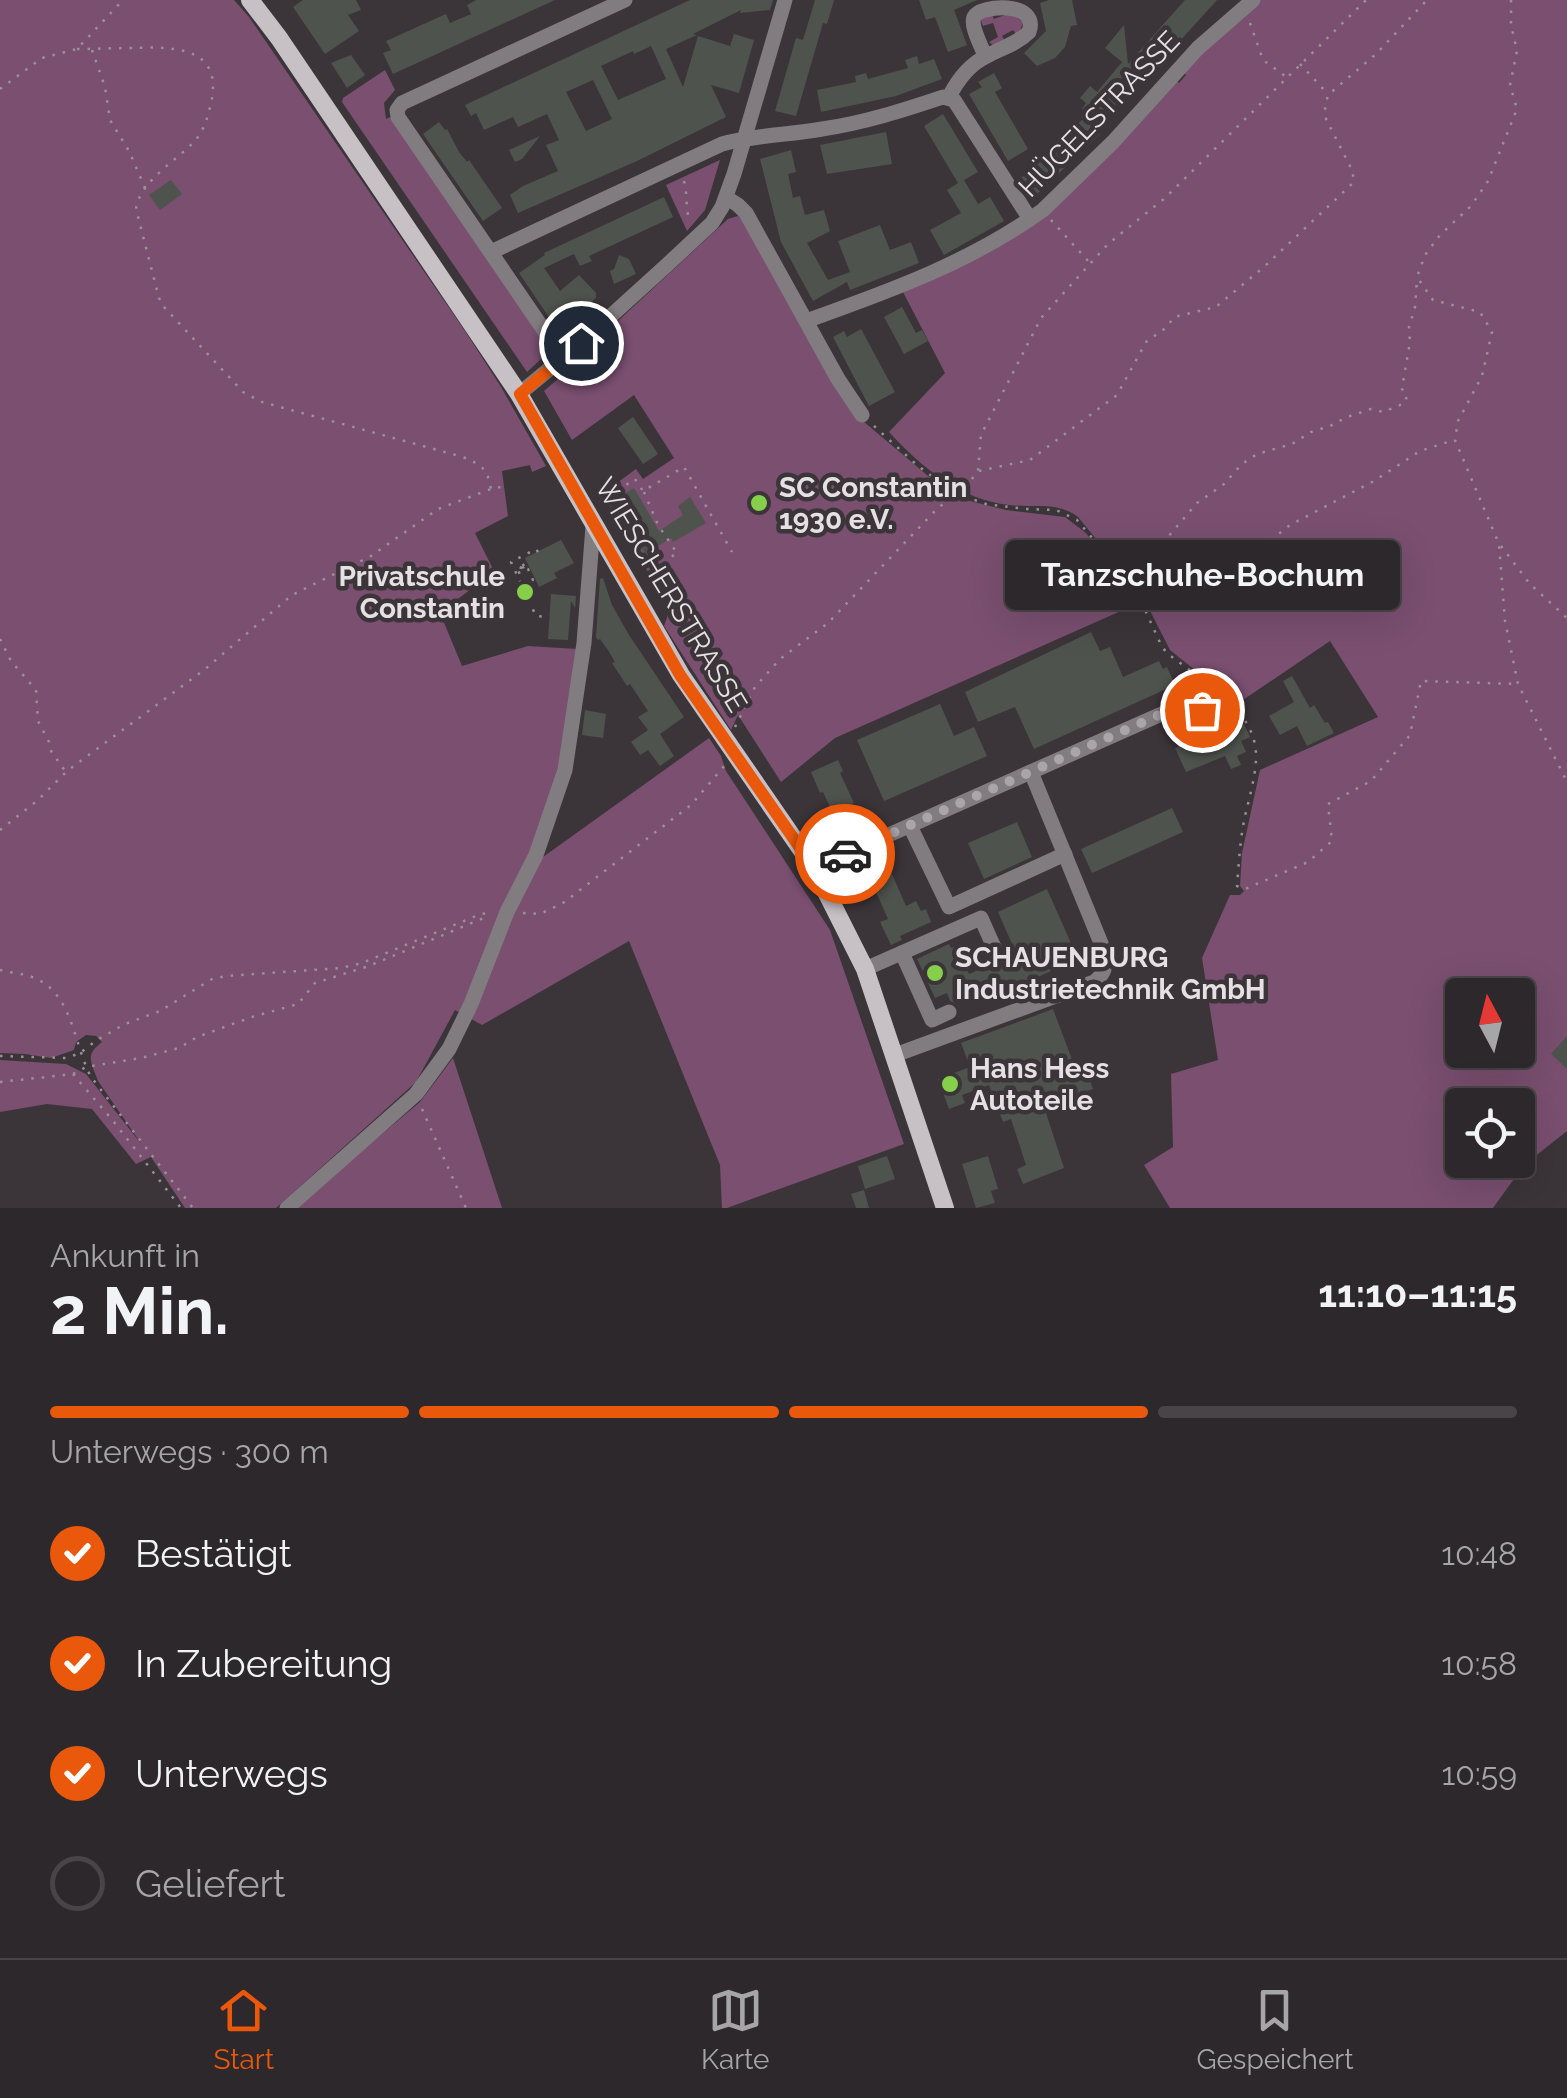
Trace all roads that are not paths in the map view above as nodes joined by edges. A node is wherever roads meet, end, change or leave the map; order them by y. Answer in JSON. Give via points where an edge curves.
{"nodes":[{"id":1,"x":250,"y":0,"type":"edge"},
{"id":2,"x":625,"y":0,"type":"edge"},
{"id":3,"x":785,"y":0,"type":"edge"},
{"id":4,"x":1242,"y":5,"type":"edge"},
{"id":5,"x":985,"y":56,"type":"dead end"},
{"id":6,"x":949,"y":97,"type":"junction"},
{"id":7,"x":745,"y":138,"type":"junction"},
{"id":8,"x":727,"y":198,"type":"junction"},
{"id":9,"x":1037,"y":215,"type":"junction"},
{"id":10,"x":491,"y":252,"type":"junction"},
{"id":11,"x":806,"y":320,"type":"junction"},
{"id":12,"x":563,"y":358,"type":"junction"},
{"id":13,"x":520,"y":394,"type":"junction"},
{"id":14,"x":862,"y":414,"type":"road end"},
{"id":15,"x":590,"y":518,"type":"junction"},
{"id":16,"x":1202,"y":710,"type":"road end"},
{"id":17,"x":1031,"y":772,"type":"junction"},
{"id":18,"x":910,"y":826,"type":"junction"},
{"id":19,"x":1065,"y":854,"type":"junction"},
{"id":20,"x":814,"y":868,"type":"junction"},
{"id":21,"x":902,"y":952,"type":"junction"},
{"id":22,"x":997,"y":954,"type":"dead end"},
{"id":23,"x":865,"y":969,"type":"junction"},
{"id":24,"x":949,"y":1012,"type":"dead end"},
{"id":25,"x":895,"y":1055,"type":"junction"},
{"id":26,"x":287,"y":1208,"type":"edge"},
{"id":27,"x":944,"y":1208,"type":"edge"}],
"edges":[{"from":1,"to":13,"type":"main road","name":"WIESCHERSTRASSE"},
{"from":2,"to":10,"type":"street","via":[[397,110]]},
{"from":3,"to":7,"type":"street"},
{"from":4,"to":9,"type":"street","name":"HÜGELSTRASSE"},
{"from":5,"to":6,"type":"street"},
{"from":6,"to":7,"type":"street","via":[[862,122]]},
{"from":6,"to":9,"type":"street"},
{"from":7,"to":8,"type":"street"},
{"from":7,"to":10,"type":"street"},
{"from":8,"to":11,"type":"street","via":[[746,213]]},
{"from":8,"to":12,"type":"street","via":[[712,223]]},
{"from":9,"to":11,"type":"street","name":"HÜGELSTRASSE","via":[[930,275]]},
{"from":10,"to":12,"type":"street"},
{"from":11,"to":14,"type":"street"},
{"from":12,"to":13,"type":"street"},
{"from":13,"to":15,"type":"main road","name":"WIESCHERSTRASSE"},
{"from":15,"to":20,"type":"main road","name":"WIESCHERSTRASSE","via":[[680,675]]},
{"from":15,"to":26,"type":"street","via":[[584,643],[565,770],[471,1004],[450,1049],[416,1094]]},
{"from":16,"to":17,"type":"street","via":[[1166,712]]},
{"from":17,"to":18,"type":"street"},
{"from":17,"to":19,"type":"street"},
{"from":18,"to":19,"type":"street","via":[[949,907]]},
{"from":18,"to":20,"type":"street"},
{"from":19,"to":25,"type":"street","via":[[1104,953],[1102,976]]},
{"from":20,"to":23,"type":"main road","name":"WIESCHERSTRASSE"},
{"from":21,"to":22,"type":"street","via":[[981,918]]},
{"from":21,"to":23,"type":"street"},
{"from":21,"to":24,"type":"street","via":[[932,1020]]},
{"from":23,"to":25,"type":"main road","name":"WIESCHERSTRASSE"},
{"from":25,"to":27,"type":"main road","name":"WIESCHERSTRASSE"}]}
